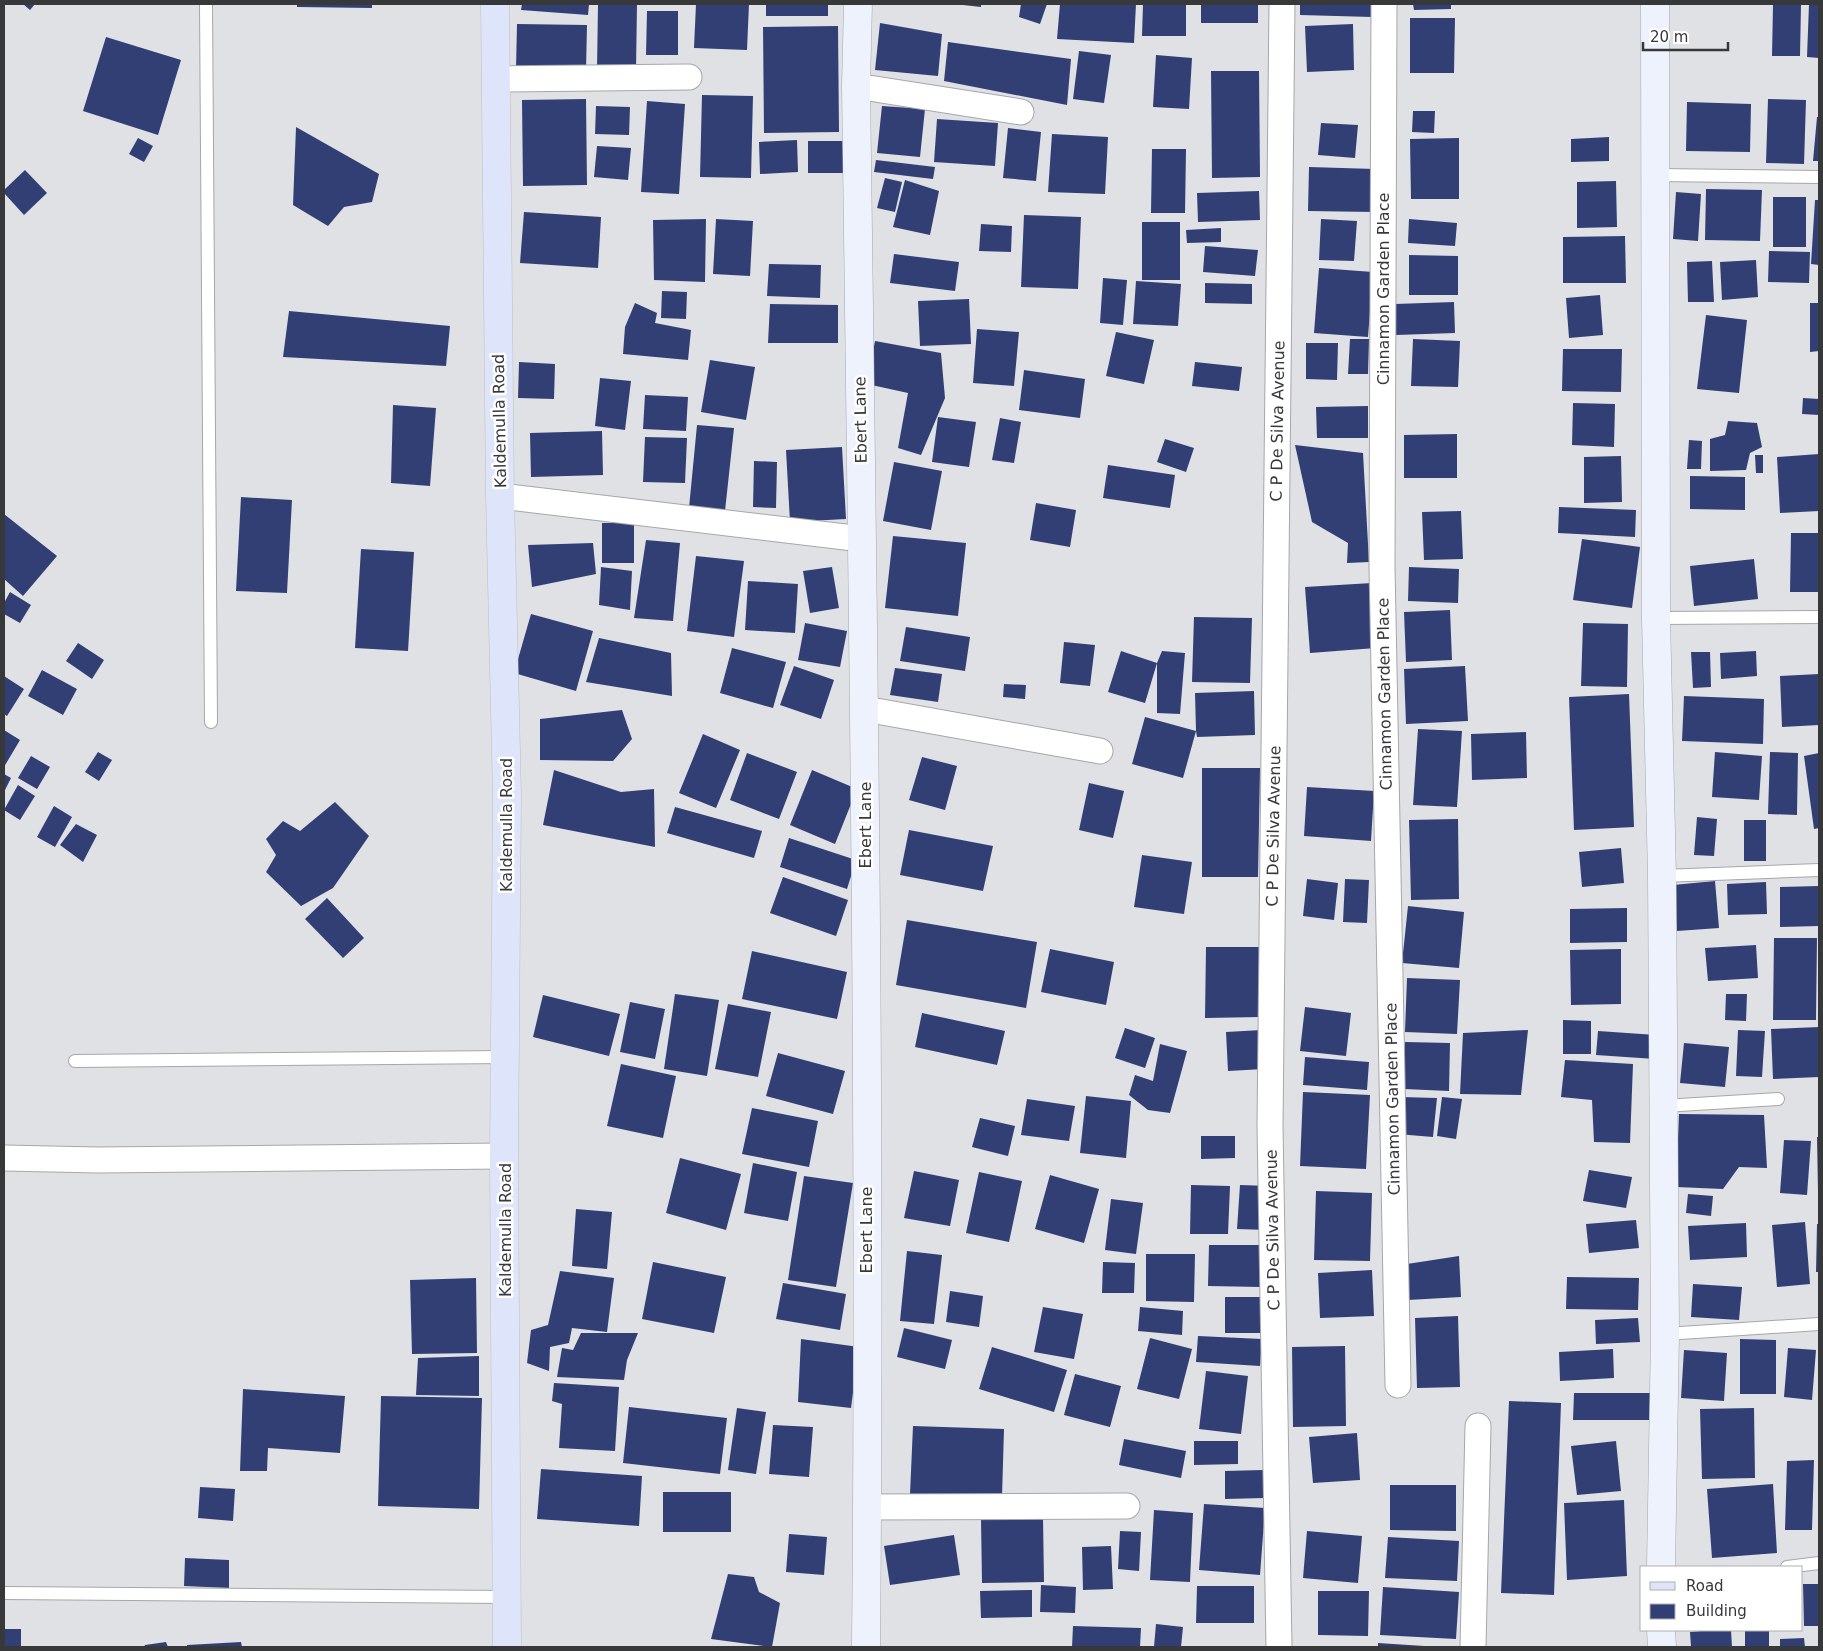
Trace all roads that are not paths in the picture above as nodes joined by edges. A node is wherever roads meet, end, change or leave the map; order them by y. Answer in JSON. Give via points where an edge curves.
{"nodes":[{"id":1,"x":206,"y":4,"type":"edge"},
{"id":2,"x":495,"y":4,"type":"edge"},
{"id":3,"x":858,"y":4,"type":"edge"},
{"id":4,"x":1282,"y":4,"type":"edge"},
{"id":5,"x":1384,"y":4,"type":"edge"},
{"id":6,"x":1655,"y":4,"type":"edge"},
{"id":7,"x":689,"y":77,"type":"dead end"},
{"id":8,"x":496,"y":79,"type":"junction"},
{"id":9,"x":856,"y":86,"type":"junction"},
{"id":10,"x":1021,"y":112,"type":"dead end"},
{"id":11,"x":1657,"y":175,"type":"junction"},
{"id":12,"x":1819,"y":177,"type":"edge"},
{"id":13,"x":500,"y":496,"type":"junction"},
{"id":14,"x":862,"y":539,"type":"junction"},
{"id":15,"x":1819,"y":617,"type":"edge"},
{"id":16,"x":1656,"y":618,"type":"junction"},
{"id":17,"x":865,"y":709,"type":"junction"},
{"id":18,"x":211,"y":722,"type":"dead end"},
{"id":19,"x":1100,"y":752,"type":"dead end"},
{"id":20,"x":1819,"y":870,"type":"edge"},
{"id":21,"x":1662,"y":876,"type":"junction"},
{"id":22,"x":505,"y":1057,"type":"junction"},
{"id":23,"x":75,"y":1061,"type":"dead end"},
{"id":24,"x":1778,"y":1099,"type":"dead end"},
{"id":25,"x":1664,"y":1106,"type":"junction"},
{"id":26,"x":504,"y":1156,"type":"junction"},
{"id":27,"x":4,"y":1158,"type":"edge"},
{"id":28,"x":1819,"y":1324,"type":"edge"},
{"id":29,"x":1665,"y":1334,"type":"junction"},
{"id":30,"x":1398,"y":1385,"type":"dead end"},
{"id":31,"x":1478,"y":1426,"type":"dead end"},
{"id":32,"x":1127,"y":1506,"type":"dead end"},
{"id":33,"x":867,"y":1507,"type":"junction"},
{"id":34,"x":1819,"y":1563,"type":"edge"},
{"id":35,"x":1661,"y":1566,"type":"edge"},
{"id":36,"x":1795,"y":1566,"type":"edge"},
{"id":37,"x":4,"y":1593,"type":"edge"},
{"id":38,"x":507,"y":1597,"type":"junction"},
{"id":39,"x":1661,"y":1631,"type":"edge"},
{"id":40,"x":507,"y":1647,"type":"edge"},
{"id":41,"x":866,"y":1647,"type":"edge"},
{"id":42,"x":1279,"y":1647,"type":"edge"},
{"id":43,"x":1473,"y":1647,"type":"edge"},
{"id":44,"x":1662,"y":1647,"type":"edge"}],
"edges":[{"from":1,"to":18,"type":"lane"},
{"from":2,"to":8,"type":"main road","name":"Kaldemulla Road"},
{"from":3,"to":9,"type":"street","name":"Ebert Lane"},
{"from":4,"to":42,"type":"street","name":"C P De Silva Avenue","via":[[1270,1116]]},
{"from":5,"to":30,"type":"street","name":"Cinnamon Garden Place","via":[[1382,567]]},
{"from":6,"to":11,"type":"street"},
{"from":7,"to":8,"type":"street"},
{"from":8,"to":13,"type":"main road","name":"Kaldemulla Road"},
{"from":9,"to":10,"type":"street"},
{"from":9,"to":14,"type":"street","name":"Ebert Lane"},
{"from":11,"to":12,"type":"lane"},
{"from":11,"to":16,"type":"street"},
{"from":13,"to":14,"type":"street"},
{"from":13,"to":22,"type":"main road","name":"Kaldemulla Road","via":[[507,796]]},
{"from":14,"to":17,"type":"street","name":"Ebert Lane"},
{"from":15,"to":16,"type":"lane"},
{"from":16,"to":21,"type":"street"},
{"from":17,"to":19,"type":"street"},
{"from":17,"to":33,"type":"street","name":"Ebert Lane"},
{"from":20,"to":21,"type":"lane"},
{"from":21,"to":25,"type":"street"},
{"from":22,"to":23,"type":"lane"},
{"from":22,"to":26,"type":"main road","name":"Kaldemulla Road"},
{"from":24,"to":25,"type":"lane"},
{"from":25,"to":29,"type":"street"},
{"from":26,"to":27,"type":"street"},
{"from":26,"to":38,"type":"main road","name":"Kaldemulla Road"},
{"from":28,"to":29,"type":"lane"},
{"from":29,"to":35,"type":"street"},
{"from":31,"to":43,"type":"street"},
{"from":32,"to":33,"type":"street"},
{"from":33,"to":41,"type":"street","name":"Ebert Lane"},
{"from":34,"to":36,"type":"lane"},
{"from":37,"to":38,"type":"lane"},
{"from":38,"to":40,"type":"main road","name":"Kaldemulla Road"},
{"from":39,"to":44,"type":"street"}]}
